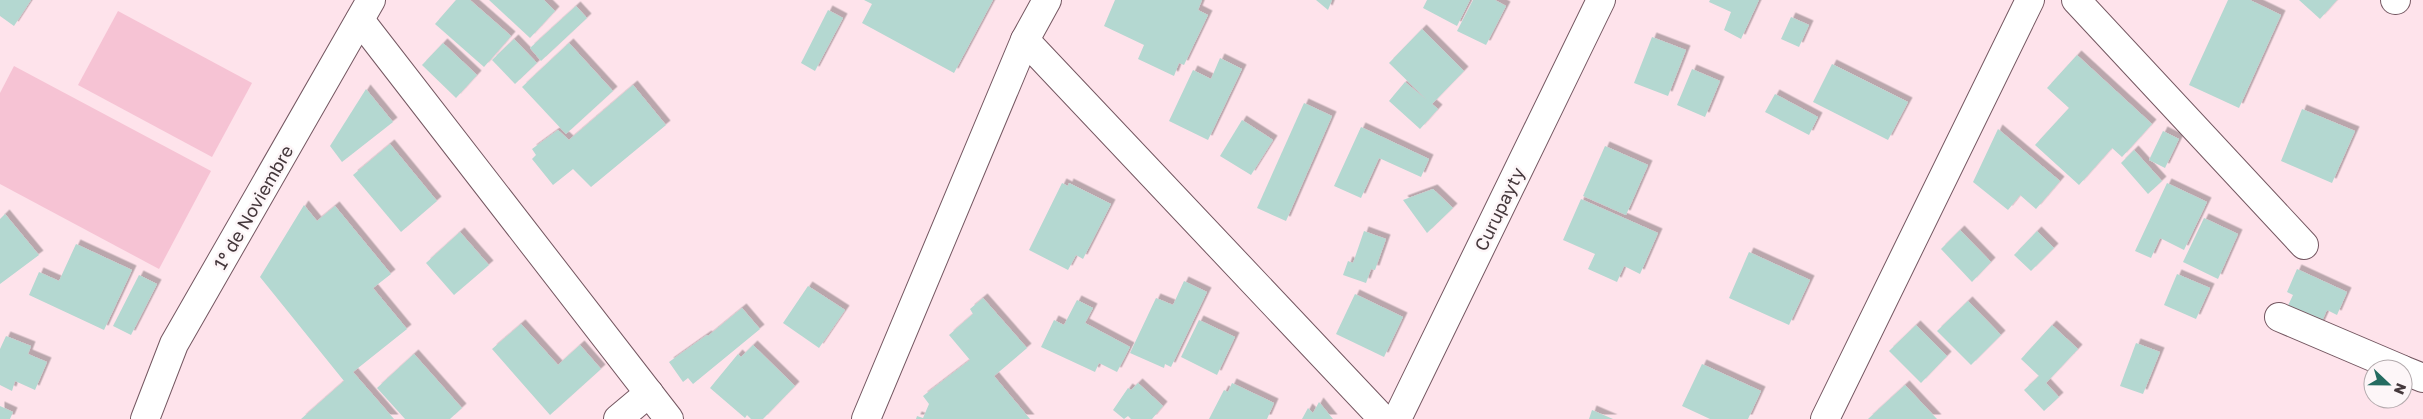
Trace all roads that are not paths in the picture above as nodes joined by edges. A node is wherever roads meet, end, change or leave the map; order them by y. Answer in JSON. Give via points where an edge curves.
{"nodes":[{"id":1,"x":1047,"y":0,"type":"edge"},
{"id":2,"x":1601,"y":0,"type":"edge"},
{"id":3,"x":2030,"y":0,"type":"edge"},
{"id":4,"x":2076,"y":0,"type":"edge"},
{"id":5,"x":366,"y":10,"type":"edge"},
{"id":6,"x":1025,"y":40,"type":"junction"},
{"id":7,"x":2304,"y":245,"type":"dead end"},
{"id":8,"x":2279,"y":317,"type":"dead end"},
{"id":9,"x":2378,"y":359,"type":"edge"},
{"id":10,"x":649,"y":393,"type":"junction"},
{"id":11,"x":145,"y":419,"type":"edge"},
{"id":12,"x":618,"y":419,"type":"edge"},
{"id":13,"x":669,"y":419,"type":"edge"},
{"id":14,"x":866,"y":419,"type":"edge"},
{"id":15,"x":1383,"y":419,"type":"edge"},
{"id":16,"x":1397,"y":419,"type":"edge"},
{"id":17,"x":1824,"y":419,"type":"edge"}],
"edges":[{"from":1,"to":6,"type":"street"},
{"from":2,"to":16,"type":"street","name":"Curupayty"},
{"from":3,"to":17,"type":"street"},
{"from":4,"to":7,"type":"street"},
{"from":5,"to":10,"type":"street"},
{"from":5,"to":11,"type":"street","name":"1º de Noviembre","via":[[174,344]]},
{"from":6,"to":14,"type":"street"},
{"from":6,"to":15,"type":"street"},
{"from":8,"to":9,"type":"street"},
{"from":10,"to":12,"type":"street"},
{"from":10,"to":13,"type":"street"}]}
